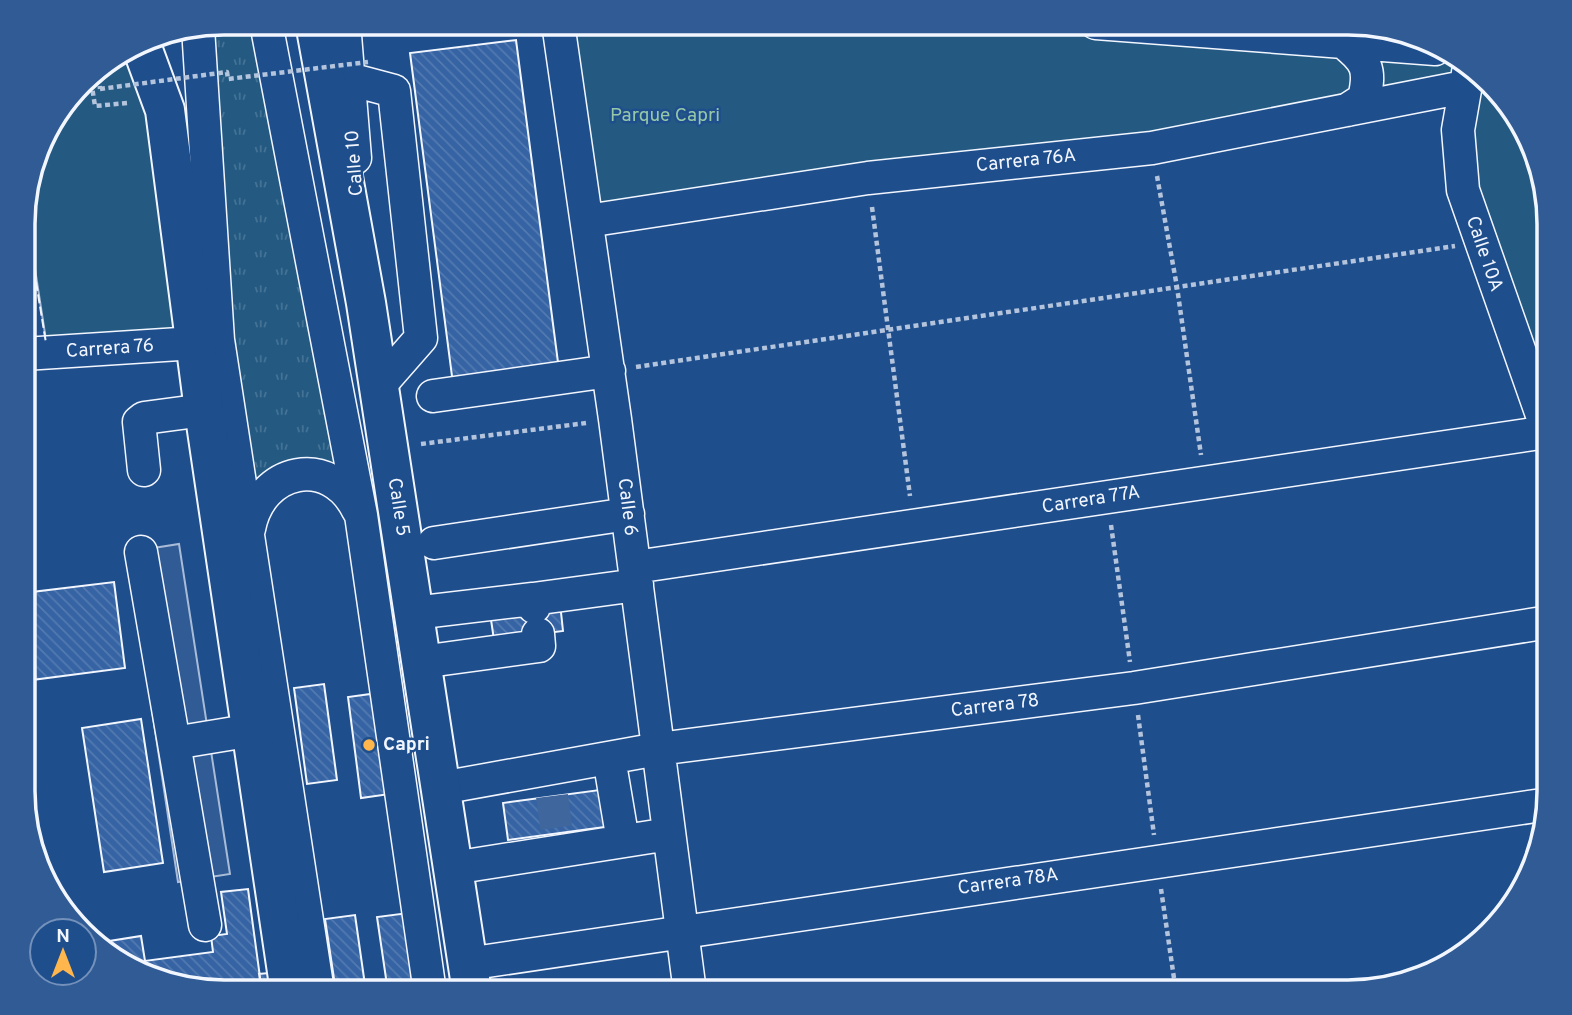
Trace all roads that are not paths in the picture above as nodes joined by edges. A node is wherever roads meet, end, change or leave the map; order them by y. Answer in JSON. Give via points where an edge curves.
{"nodes":[{"id":1,"x":268,"y":35,"type":"edge"},
{"id":2,"x":317,"y":35,"type":"edge"},
{"id":3,"x":348,"y":35,"type":"edge"},
{"id":4,"x":560,"y":35,"type":"edge"},
{"id":5,"x":1304,"y":35,"type":"edge"},
{"id":6,"x":199,"y":37,"type":"edge"},
{"id":7,"x":1343,"y":42,"type":"junction"},
{"id":8,"x":163,"y":45,"type":"edge"},
{"id":9,"x":1416,"y":48,"type":"edge"},
{"id":10,"x":142,"y":54,"type":"edge"},
{"id":11,"x":358,"y":70,"type":"junction"},
{"id":12,"x":1466,"y":77,"type":"edge"},
{"id":13,"x":149,"y":106,"type":"junction"},
{"id":14,"x":1347,"y":110,"type":"junction"},
{"id":15,"x":587,"y":221,"type":"junction"},
{"id":16,"x":366,"y":303,"type":"junction"},
{"id":17,"x":195,"y":343,"type":"junction"},
{"id":18,"x":35,"y":353,"type":"edge"},
{"id":19,"x":608,"y":370,"type":"junction"},
{"id":20,"x":379,"y":386,"type":"junction"},
{"id":21,"x":433,"y":396,"type":"dead end"},
{"id":22,"x":1537,"y":403,"type":"edge"},
{"id":23,"x":204,"y":410,"type":"junction"},
{"id":24,"x":1537,"y":436,"type":"edge"},
{"id":25,"x":144,"y":470,"type":"dead end"},
{"id":26,"x":628,"y":514,"type":"junction"},
{"id":27,"x":361,"y":515,"type":"junction"},
{"id":28,"x":249,"y":530,"type":"junction"},
{"id":29,"x":434,"y":543,"type":"dead end"},
{"id":30,"x":141,"y":552,"type":"dead end"},
{"id":31,"x":636,"y":576,"type":"junction"},
{"id":32,"x":414,"y":613,"type":"junction"},
{"id":33,"x":535,"y":613,"type":"junction"},
{"id":34,"x":1537,"y":624,"type":"edge"},
{"id":35,"x":421,"y":662,"type":"junction"},
{"id":36,"x":253,"y":730,"type":"junction"},
{"id":37,"x":174,"y":743,"type":"junction"},
{"id":38,"x":658,"y":749,"type":"junction"},
{"id":39,"x":609,"y":758,"type":"junction"},
{"id":40,"x":441,"y":788,"type":"junction"},
{"id":41,"x":1537,"y":806,"type":"edge"},
{"id":42,"x":669,"y":834,"type":"junction"},
{"id":43,"x":623,"y":841,"type":"junction"},
{"id":44,"x":453,"y":868,"type":"junction"},
{"id":45,"x":205,"y":925,"type":"dead end"},
{"id":46,"x":682,"y":930,"type":"junction"},
{"id":47,"x":470,"y":978,"type":"edge"},
{"id":48,"x":288,"y":980,"type":"edge"},
{"id":49,"x":316,"y":980,"type":"edge"},
{"id":50,"x":428,"y":980,"type":"edge"},
{"id":51,"x":688,"y":980,"type":"edge"}],
"edges":[{"from":1,"to":27,"type":"street"},
{"from":2,"to":16,"type":"main road","name":"Calle 5"},
{"from":3,"to":11,"type":"street","name":"Calle 10"},
{"from":4,"to":15,"type":"street","name":"Calle 6"},
{"from":5,"to":7,"type":"street"},
{"from":6,"to":28,"type":"street","via":[[218,340]]},
{"from":7,"to":9,"type":"street"},
{"from":7,"to":14,"type":"street","via":[[1361,56],[1369,77],[1364,99]]},
{"from":8,"to":13,"type":"main road"},
{"from":10,"to":13,"type":"main road"},
{"from":11,"to":16,"type":"street","name":"Calle 10"},
{"from":11,"to":20,"type":"street","via":[[394,92],[421,338]]},
{"from":12,"to":14,"type":"street","name":"Carrera 76A"},
{"from":12,"to":22,"type":"street","name":"Calle 10A","via":[[1458,130],[1463,190]]},
{"from":13,"to":17,"type":"main road"},
{"from":14,"to":15,"type":"street","name":"Carrera 76A","via":[[1152,148],[868,178]]},
{"from":15,"to":19,"type":"street","name":"Calle 6"},
{"from":16,"to":20,"type":"main road","name":"Calle 5"},
{"from":17,"to":18,"type":"street","name":"Carrera 76"},
{"from":17,"to":23,"type":"main road"},
{"from":19,"to":21,"type":"street"},
{"from":19,"to":26,"type":"street","name":"Calle 6"},
{"from":20,"to":32,"type":"main road","name":"Calle 5"},
{"from":23,"to":25,"type":"street","via":[[139,422]]},
{"from":23,"to":36,"type":"main road"},
{"from":24,"to":31,"type":"street","name":"Carrera 77A","via":[[914,527]]},
{"from":26,"to":29,"type":"street"},
{"from":26,"to":31,"type":"street","name":"Calle 6"},
{"from":27,"to":28,"type":"street","via":[[352,497],[337,483],[318,475],[298,474],[279,480],[263,493]]},
{"from":27,"to":50,"type":"street"},
{"from":28,"to":49,"type":"street"},
{"from":30,"to":37,"type":"street"},
{"from":31,"to":33,"type":"street","name":"Carrera 77A"},
{"from":31,"to":38,"type":"street","name":"Calle 6"},
{"from":32,"to":33,"type":"street","name":"Carrera 77A"},
{"from":32,"to":35,"type":"main road","name":"Calle 5"},
{"from":33,"to":35,"type":"street","via":[[539,646]]},
{"from":34,"to":38,"type":"street","name":"Carrera 78","via":[[1134,688]]},
{"from":35,"to":40,"type":"main road","name":"Calle 5"},
{"from":36,"to":37,"type":"street"},
{"from":36,"to":48,"type":"main road"},
{"from":37,"to":45,"type":"street"},
{"from":38,"to":39,"type":"street","name":"Carrera 78"},
{"from":38,"to":42,"type":"street","name":"Calle 6"},
{"from":39,"to":40,"type":"street","name":"Carrera 78","via":[[550,783]]},
{"from":39,"to":43,"type":"street"},
{"from":40,"to":44,"type":"main road","name":"Calle 5"},
{"from":41,"to":46,"type":"street","name":"Carrera 78A"},
{"from":42,"to":43,"type":"street"},
{"from":42,"to":46,"type":"street","name":"Calle 6"},
{"from":43,"to":44,"type":"street","via":[[558,842]]},
{"from":44,"to":47,"type":"main road","name":"Calle 5"},
{"from":46,"to":47,"type":"street","name":"Carrera 78A"},
{"from":46,"to":51,"type":"street","name":"Calle 6"}]}
